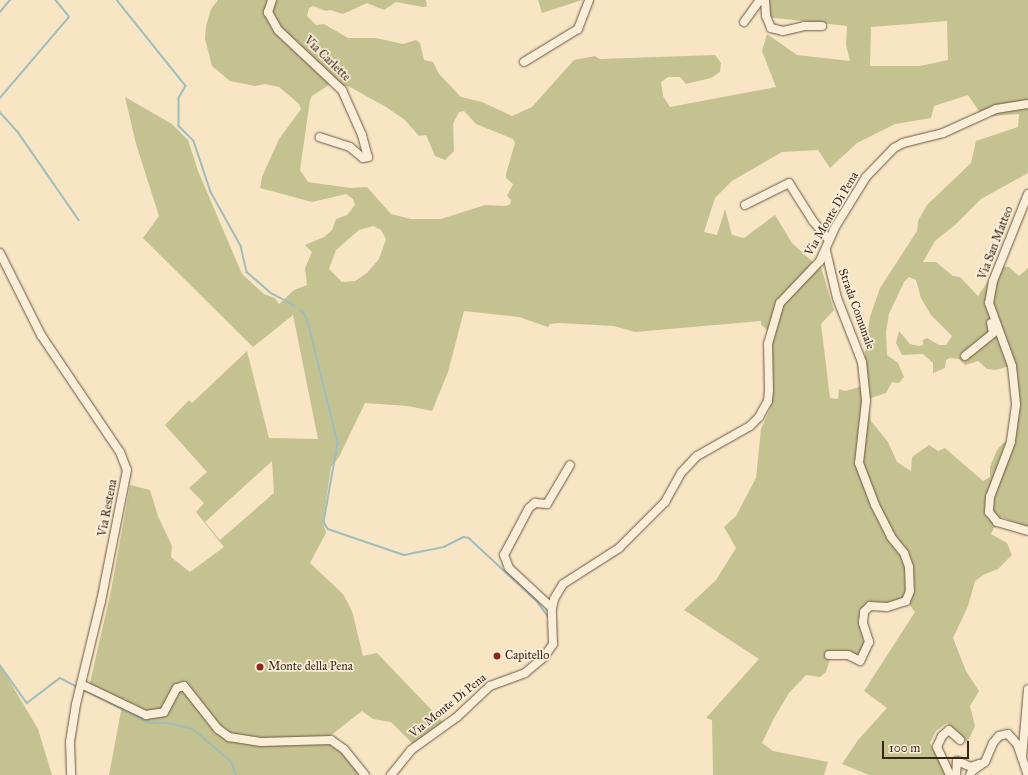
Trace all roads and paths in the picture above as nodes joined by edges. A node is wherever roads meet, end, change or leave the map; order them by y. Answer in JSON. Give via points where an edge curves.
{"nodes":[{"id":1,"x":272,"y":0,"type":"edge"},
{"id":2,"x":589,"y":0,"type":"edge"},
{"id":3,"x":760,"y":0,"type":"edge"},
{"id":4,"x":765,"y":0,"type":"edge"},
{"id":5,"x":744,"y":22,"type":"dead end"},
{"id":6,"x":822,"y":26,"type":"dead end"},
{"id":7,"x":524,"y":62,"type":"dead end"},
{"id":8,"x":1028,"y":104,"type":"edge"},
{"id":9,"x":320,"y":137,"type":"dead end"},
{"id":10,"x":1028,"y":194,"type":"edge"},
{"id":11,"x":744,"y":204,"type":"dead end"},
{"id":12,"x":829,"y":240,"type":"junction"},
{"id":13,"x":826,"y":250,"type":"junction"},
{"id":14,"x":0,"y":253,"type":"edge"},
{"id":15,"x":990,"y":310,"type":"junction"},
{"id":16,"x":965,"y":356,"type":"dead end"},
{"id":17,"x":570,"y":465,"type":"dead end"},
{"id":18,"x":1028,"y":531,"type":"edge"},
{"id":19,"x":552,"y":608,"type":"junction"},
{"id":20,"x":829,"y":655,"type":"dead end"},
{"id":21,"x":81,"y":684,"type":"junction"},
{"id":22,"x":1028,"y":688,"type":"edge"},
{"id":23,"x":960,"y":740,"type":"dead end"},
{"id":24,"x":1022,"y":758,"type":"junction"},
{"id":25,"x":985,"y":762,"type":"junction"},
{"id":26,"x":1026,"y":774,"type":"edge"},
{"id":27,"x":71,"y":775,"type":"edge"},
{"id":28,"x":365,"y":775,"type":"edge"},
{"id":29,"x":391,"y":775,"type":"edge"},
{"id":30,"x":950,"y":775,"type":"edge"},
{"id":31,"x":956,"y":775,"type":"edge"},
{"id":32,"x":970,"y":775,"type":"edge"}],
"edges":[{"from":1,"to":9,"type":"street","name":"Via Carlette","via":[[268,12],[278,30],[342,90],[362,134],[368,157],[363,158],[350,147]]},
{"from":2,"to":7,"type":"street","via":[[578,29]]},
{"from":3,"to":5,"type":"street"},
{"from":4,"to":6,"type":"street","via":[[766,16],[771,28],[783,31],[804,26]]},
{"from":8,"to":12,"type":"street","name":"Via Monte Di Pena","via":[[996,109],[972,122],[894,148],[866,177]]},
{"from":10,"to":15,"type":"street","name":"Via San Matteo","via":[[993,281]]},
{"from":11,"to":12,"type":"street","via":[[789,183],[813,221]]},
{"from":12,"to":13,"type":"street","name":"Via Monte Di Pena"},
{"from":13,"to":19,"type":"street","name":"Via Monte Di Pena","via":[[808,275],[784,296],[780,303],[768,344],[768,401],[760,416],[750,426],[697,456],[681,473],[665,502],[619,548],[563,584]]},
{"from":13,"to":20,"type":"street","name":"Strada Comunale","via":[[837,298],[862,362],[866,401],[859,463],[874,505],[891,537],[904,552],[910,568],[906,601],[887,607],[870,606],[864,612],[863,623],[869,642],[860,661],[848,655]]},
{"from":14,"to":21,"type":"street","name":"Via Restena","via":[[41,335],[120,452],[127,470],[118,524]]},
{"from":15,"to":16,"type":"street","via":[[993,333]]},
{"from":15,"to":18,"type":"street","name":"Via San Matteo","via":[[1012,366],[1016,405],[1011,442],[990,497],[990,512],[997,522]]},
{"from":17,"to":19,"type":"street","via":[[547,504],[536,503],[529,508],[504,555],[509,568]]},
{"from":19,"to":29,"type":"street","name":"Via Monte Di Pena","via":[[554,639],[544,657],[525,673],[490,686],[457,716],[411,750]]},
{"from":21,"to":27,"type":"street","name":"Via Restena","via":[[70,742]]},
{"from":21,"to":28,"type":"street","via":[[146,715],[164,712],[177,688],[184,686],[218,729],[229,737],[260,742],[331,740],[344,749]]},
{"from":22,"to":24,"type":"street"},
{"from":23,"to":30,"type":"street","via":[[949,730],[942,736],[937,747]]},
{"from":24,"to":25,"type":"street","via":[[1017,744],[1008,734],[999,736],[993,743]]},
{"from":24,"to":26,"type":"street"},
{"from":25,"to":31,"type":"street","via":[[971,767],[957,761]]},
{"from":25,"to":32,"type":"street"}]}
